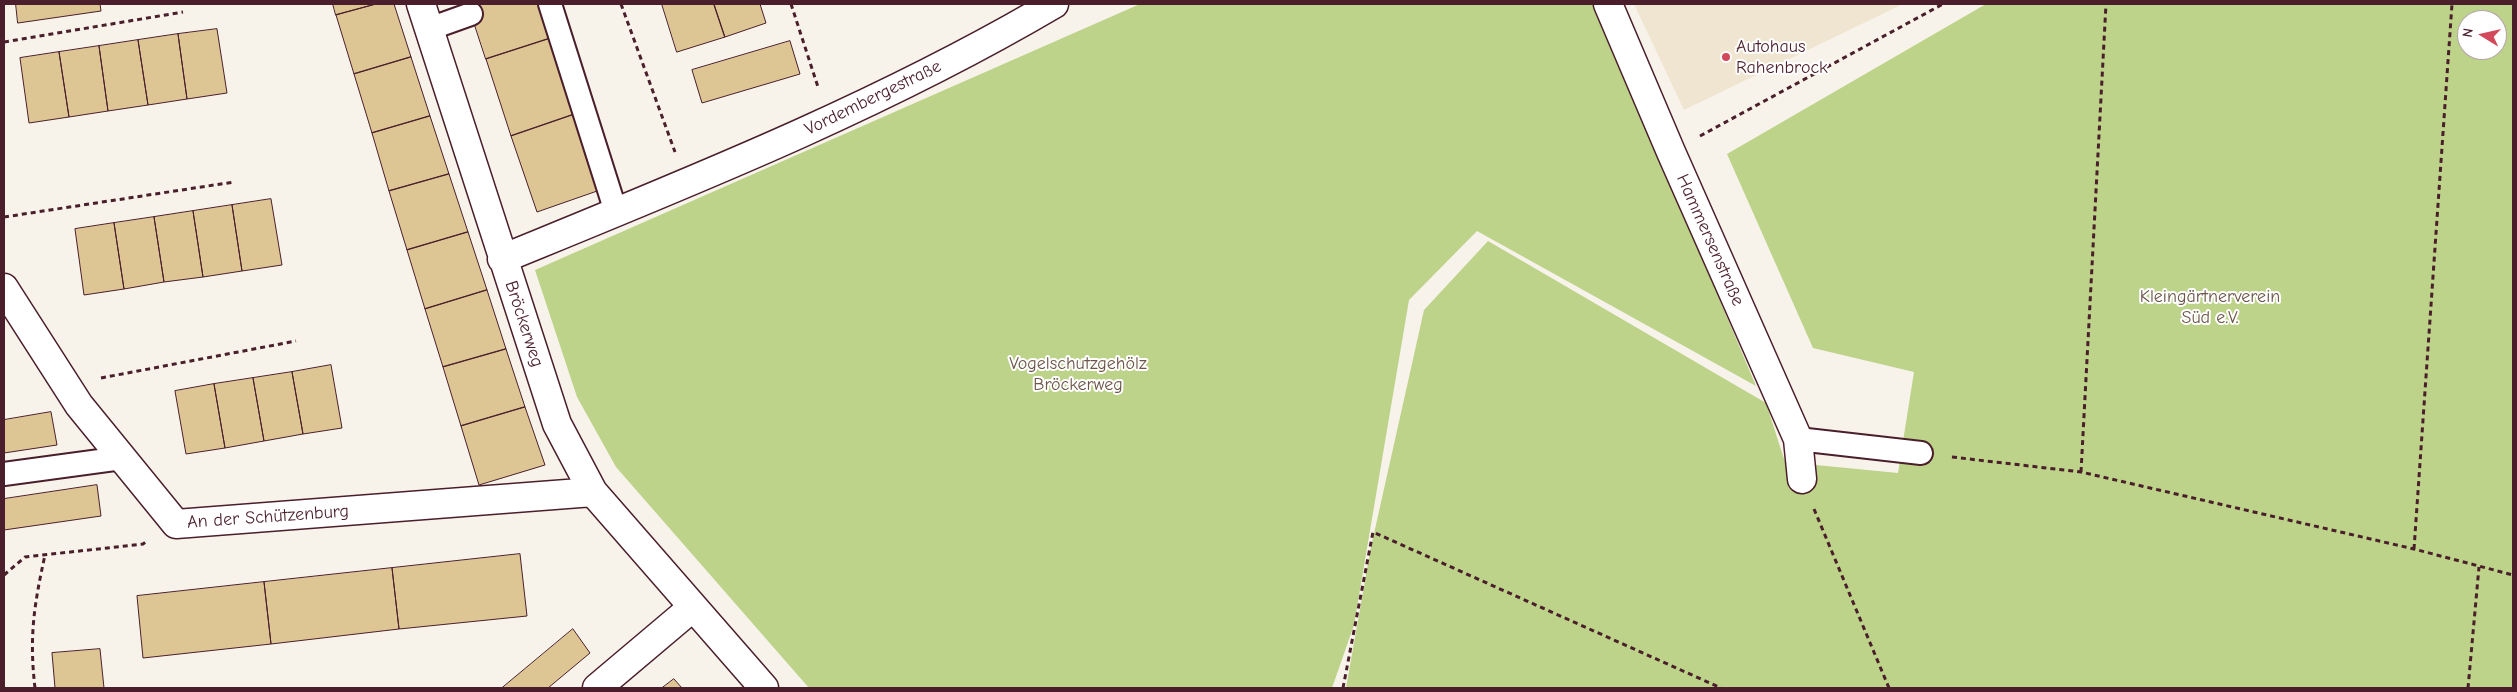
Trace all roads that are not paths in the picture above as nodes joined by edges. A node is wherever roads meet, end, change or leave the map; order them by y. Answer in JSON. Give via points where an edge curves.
{"nodes":[{"id":1,"x":550,"y":4,"type":"edge"},
{"id":2,"x":1054,"y":4,"type":"edge"},
{"id":3,"x":1608,"y":4,"type":"edge"},
{"id":4,"x":471,"y":14,"type":"dead end"},
{"id":5,"x":425,"y":16,"type":"edge"},
{"id":6,"x":616,"y":212,"type":"junction"},
{"id":7,"x":502,"y":259,"type":"junction"},
{"id":8,"x":4,"y":288,"type":"edge"},
{"id":9,"x":1798,"y":439,"type":"junction"},
{"id":10,"x":1921,"y":453,"type":"road end"},
{"id":11,"x":122,"y":458,"type":"junction"},
{"id":12,"x":4,"y":474,"type":"edge"},
{"id":13,"x":1802,"y":479,"type":"road end"},
{"id":14,"x":593,"y":492,"type":"junction"},
{"id":15,"x":693,"y":607,"type":"junction"},
{"id":16,"x":597,"y":688,"type":"edge"},
{"id":17,"x":764,"y":688,"type":"edge"}],
"edges":[{"from":1,"to":6,"type":"lane"},
{"from":2,"to":6,"type":"street","name":"Vordembergestraße","via":[[1006,32],[829,121]]},
{"from":3,"to":9,"type":"street","name":"Hammersenstraße"},
{"from":4,"to":5,"type":"lane"},
{"from":5,"to":7,"type":"street","name":"Bröckerweg"},
{"from":6,"to":7,"type":"street","name":"Vordembergestraße"},
{"from":7,"to":14,"type":"street","name":"Bröckerweg","via":[[557,424]]},
{"from":8,"to":11,"type":"street","name":"An der Schützenburg","via":[[79,405]]},
{"from":9,"to":10,"type":"lane"},
{"from":9,"to":13,"type":"street","name":"Hammersenstraße"},
{"from":11,"to":12,"type":"lane"},
{"from":11,"to":14,"type":"street","name":"An der Schützenburg","via":[[176,524]]},
{"from":14,"to":15,"type":"street","name":"Bröckerweg"},
{"from":15,"to":16,"type":"street"},
{"from":15,"to":17,"type":"street","name":"Bröckerweg"}]}
